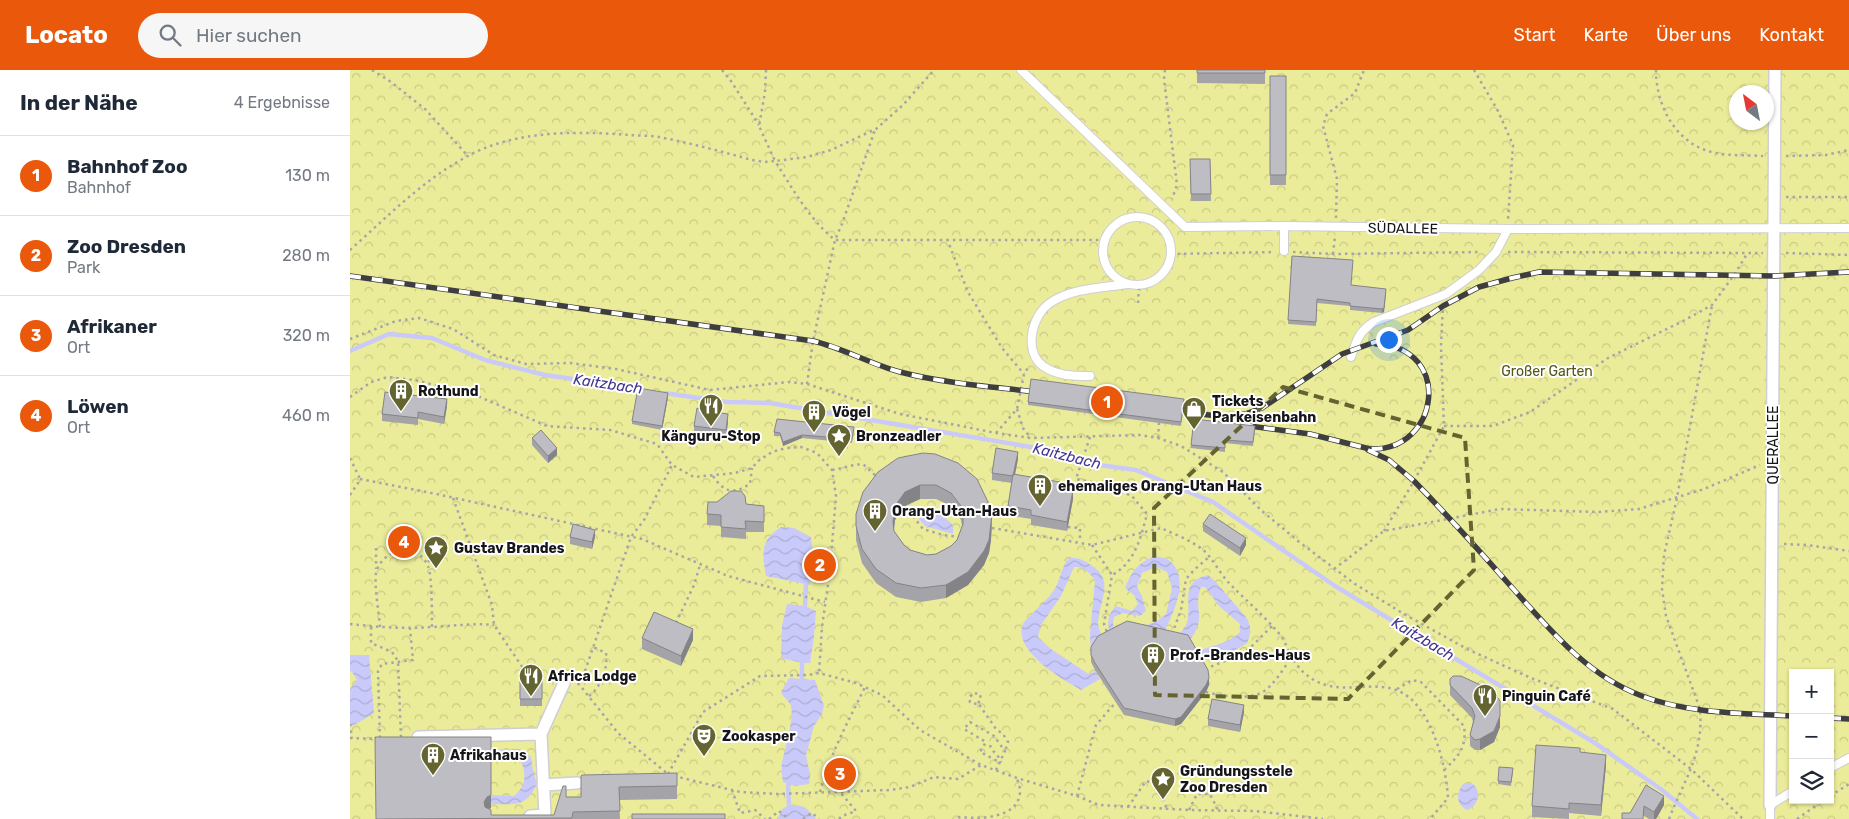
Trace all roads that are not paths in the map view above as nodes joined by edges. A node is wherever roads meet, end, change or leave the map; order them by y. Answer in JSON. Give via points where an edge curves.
{"nodes":[{"id":1,"x":1021,"y":70,"type":"edge"},
{"id":2,"x":1775,"y":70,"type":"edge"},
{"id":3,"x":1167,"y":211,"type":"junction"},
{"id":4,"x":1157,"y":224,"type":"junction"},
{"id":5,"x":1284,"y":226,"type":"junction"},
{"id":6,"x":1774,"y":227,"type":"junction"},
{"id":7,"x":1849,"y":228,"type":"edge"},
{"id":8,"x":1508,"y":229,"type":"junction"},
{"id":9,"x":1284,"y":251,"type":"road end"},
{"id":10,"x":1127,"y":284,"type":"junction"},
{"id":11,"x":1350,"y":357,"type":"dead end"},
{"id":12,"x":1090,"y":376,"type":"dead end"},
{"id":13,"x":564,"y":683,"type":"road end"},
{"id":14,"x":540,"y":734,"type":"junction"},
{"id":15,"x":401,"y":738,"type":"edge"},
{"id":16,"x":1849,"y":758,"type":"edge"},
{"id":17,"x":1834,"y":766,"type":"edge"},
{"id":18,"x":577,"y":783,"type":"dead end"},
{"id":19,"x":543,"y":784,"type":"junction"},
{"id":20,"x":1789,"y":793,"type":"edge"},
{"id":21,"x":1770,"y":805,"type":"junction"},
{"id":22,"x":518,"y":816,"type":"edge"},
{"id":23,"x":545,"y":817,"type":"edge"},
{"id":24,"x":1770,"y":819,"type":"edge"}],
"edges":[{"from":1,"to":3,"type":"lane","name":"SÜDALLEE"},
{"from":2,"to":6,"type":"street","name":"QUERALLEE"},
{"from":3,"to":4,"type":"lane"},
{"from":3,"to":5,"type":"lane","name":"SÜDALLEE","via":[[1185,227]]},
{"from":4,"to":10,"type":"lane","via":[[1168,237],[1171,254],[1168,266],[1151,282]]},
{"from":4,"to":10,"type":"lane","via":[[1137,217],[1127,219],[1110,231],[1104,250],[1105,261],[1117,279]]},
{"from":5,"to":8,"type":"lane","name":"SÜDALLEE"},
{"from":5,"to":9,"type":"lane"},
{"from":6,"to":7,"type":"lane","name":"SÜDALLEE"},
{"from":6,"to":8,"type":"lane","name":"SÜDALLEE"},
{"from":6,"to":21,"type":"street","name":"QUERALLEE"},
{"from":8,"to":11,"type":"lane","via":[[1496,252],[1479,270],[1446,294],[1364,328]]},
{"from":10,"to":12,"type":"lane","via":[[1066,294],[1048,304],[1032,330],[1034,356],[1042,365],[1067,376]]},
{"from":13,"to":14,"type":"street"},
{"from":14,"to":15,"type":"street"},
{"from":14,"to":19,"type":"street"},
{"from":16,"to":17,"type":"lane"},
{"from":18,"to":19,"type":"street"},
{"from":19,"to":23,"type":"street"},
{"from":20,"to":21,"type":"lane"},
{"from":21,"to":24,"type":"lane","name":"QUERALLEE"},
{"from":22,"to":23,"type":"street"}]}
